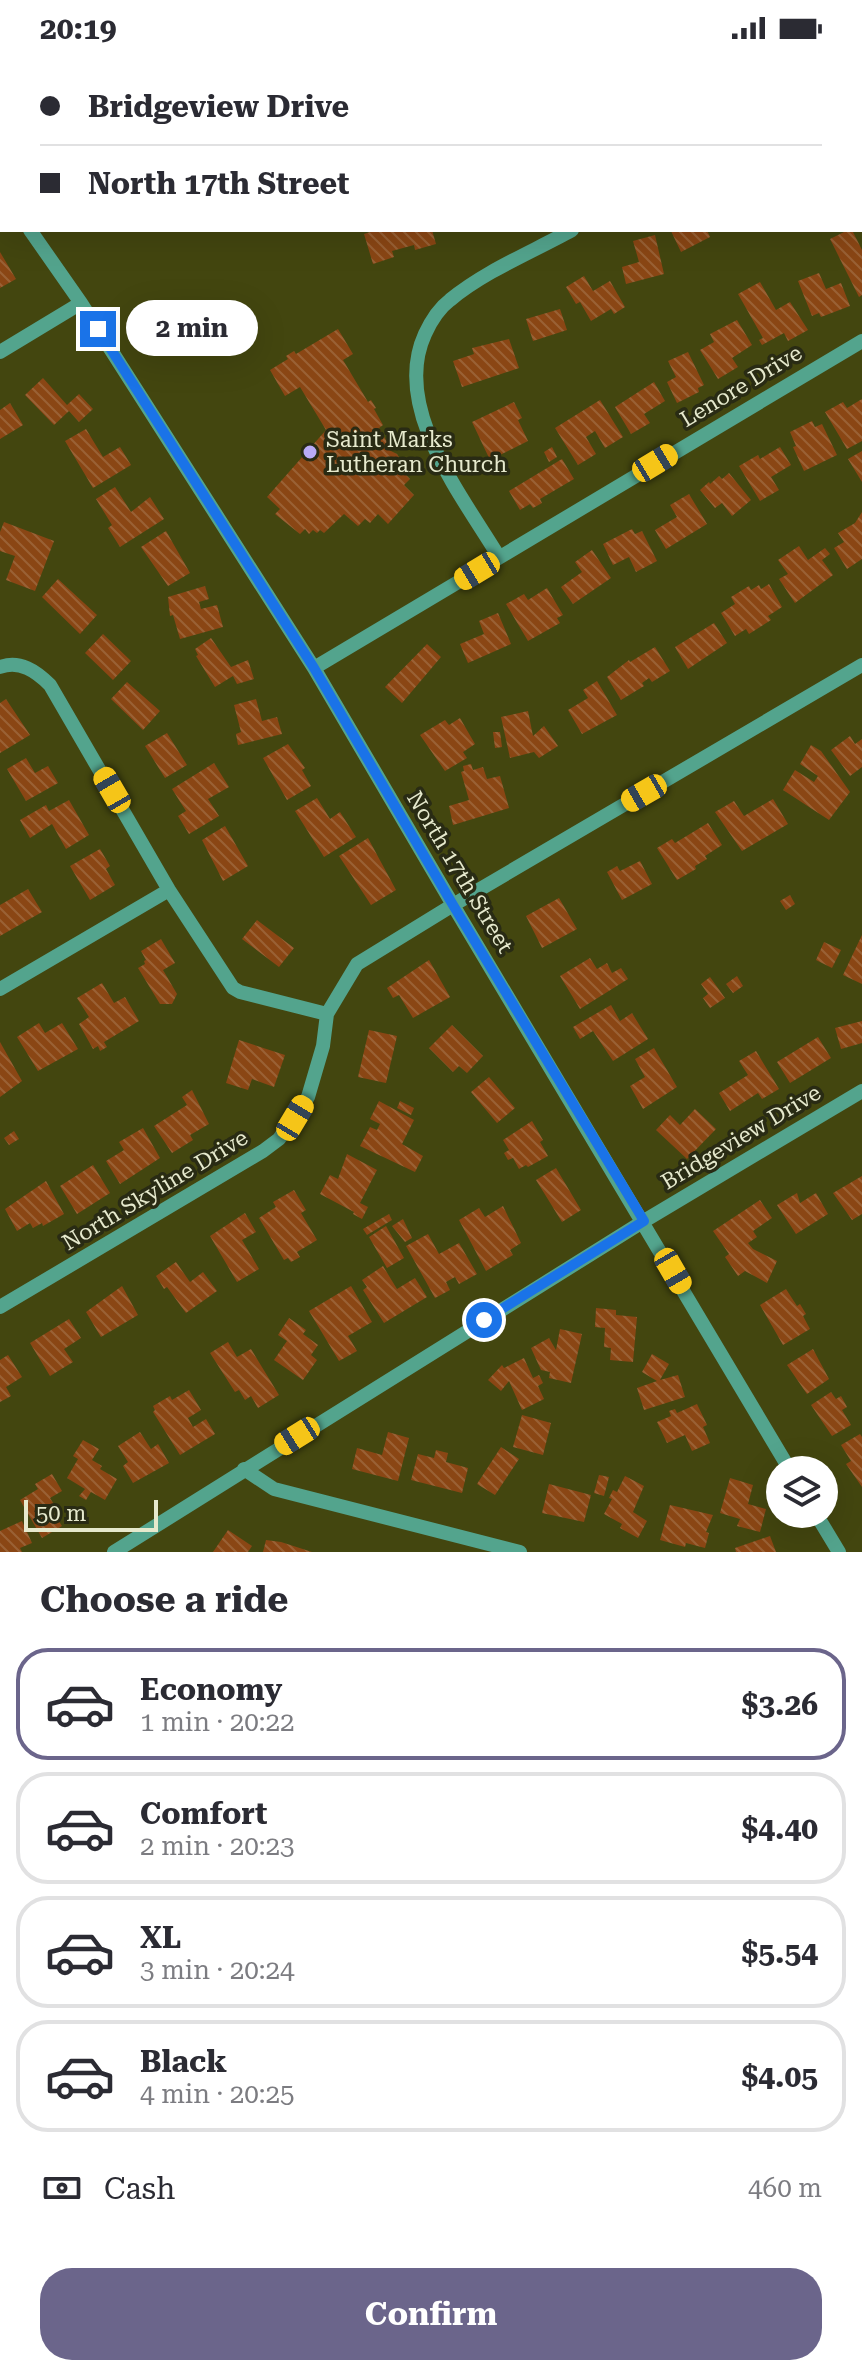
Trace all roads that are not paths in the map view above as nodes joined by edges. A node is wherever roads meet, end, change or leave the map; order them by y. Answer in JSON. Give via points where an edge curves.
{"nodes":[{"id":1,"x":31,"y":232,"type":"edge"},
{"id":2,"x":568,"y":232,"type":"edge"},
{"id":3,"x":81,"y":303,"type":"junction"},
{"id":4,"x":862,"y":341,"type":"edge"},
{"id":5,"x":0,"y":352,"type":"edge"},
{"id":6,"x":499,"y":557,"type":"junction"},
{"id":7,"x":862,"y":665,"type":"edge"},
{"id":8,"x":0,"y":667,"type":"edge"},
{"id":9,"x":314,"y":668,"type":"junction"},
{"id":10,"x":169,"y":890,"type":"junction"},
{"id":11,"x":453,"y":905,"type":"junction"},
{"id":12,"x":0,"y":989,"type":"edge"},
{"id":13,"x":327,"y":1014,"type":"junction"},
{"id":14,"x":862,"y":1091,"type":"edge"},
{"id":15,"x":644,"y":1221,"type":"junction"},
{"id":16,"x":0,"y":1307,"type":"edge"},
{"id":17,"x":782,"y":1456,"type":"edge"},
{"id":18,"x":244,"y":1469,"type":"junction"},
{"id":19,"x":824,"y":1528,"type":"edge"},
{"id":20,"x":114,"y":1552,"type":"edge"},
{"id":21,"x":520,"y":1552,"type":"edge"},
{"id":22,"x":839,"y":1552,"type":"edge"}],
"edges":[{"from":1,"to":3,"type":"street","name":"North 17th Street"},
{"from":2,"to":6,"type":"street","via":[[448,301],[430,325],[416,363],[426,431]]},
{"from":3,"to":5,"type":"street"},
{"from":3,"to":9,"type":"street","name":"North 17th Street"},
{"from":4,"to":6,"type":"street","name":"Lenore Drive"},
{"from":6,"to":9,"type":"street","name":"Lenore Drive"},
{"from":7,"to":11,"type":"street","name":"North Skyline Drive"},
{"from":8,"to":10,"type":"street","via":[[27,668],[50,685]]},
{"from":9,"to":11,"type":"street","name":"North 17th Street"},
{"from":10,"to":12,"type":"street"},
{"from":10,"to":13,"type":"street","via":[[233,988]]},
{"from":11,"to":13,"type":"street","name":"North Skyline Drive","via":[[357,964]]},
{"from":11,"to":15,"type":"street","name":"North 17th Street"},
{"from":13,"to":16,"type":"street","name":"North Skyline Drive","via":[[311,1088],[279,1139]]},
{"from":14,"to":15,"type":"street","name":"Bridgeview Drive"},
{"from":15,"to":17,"type":"street","name":"North 17th Street"},
{"from":15,"to":18,"type":"street","name":"Bridgeview Drive"},
{"from":18,"to":20,"type":"street","name":"Bridgeview Drive"},
{"from":18,"to":21,"type":"street","via":[[274,1489]]},
{"from":19,"to":22,"type":"street"}]}
